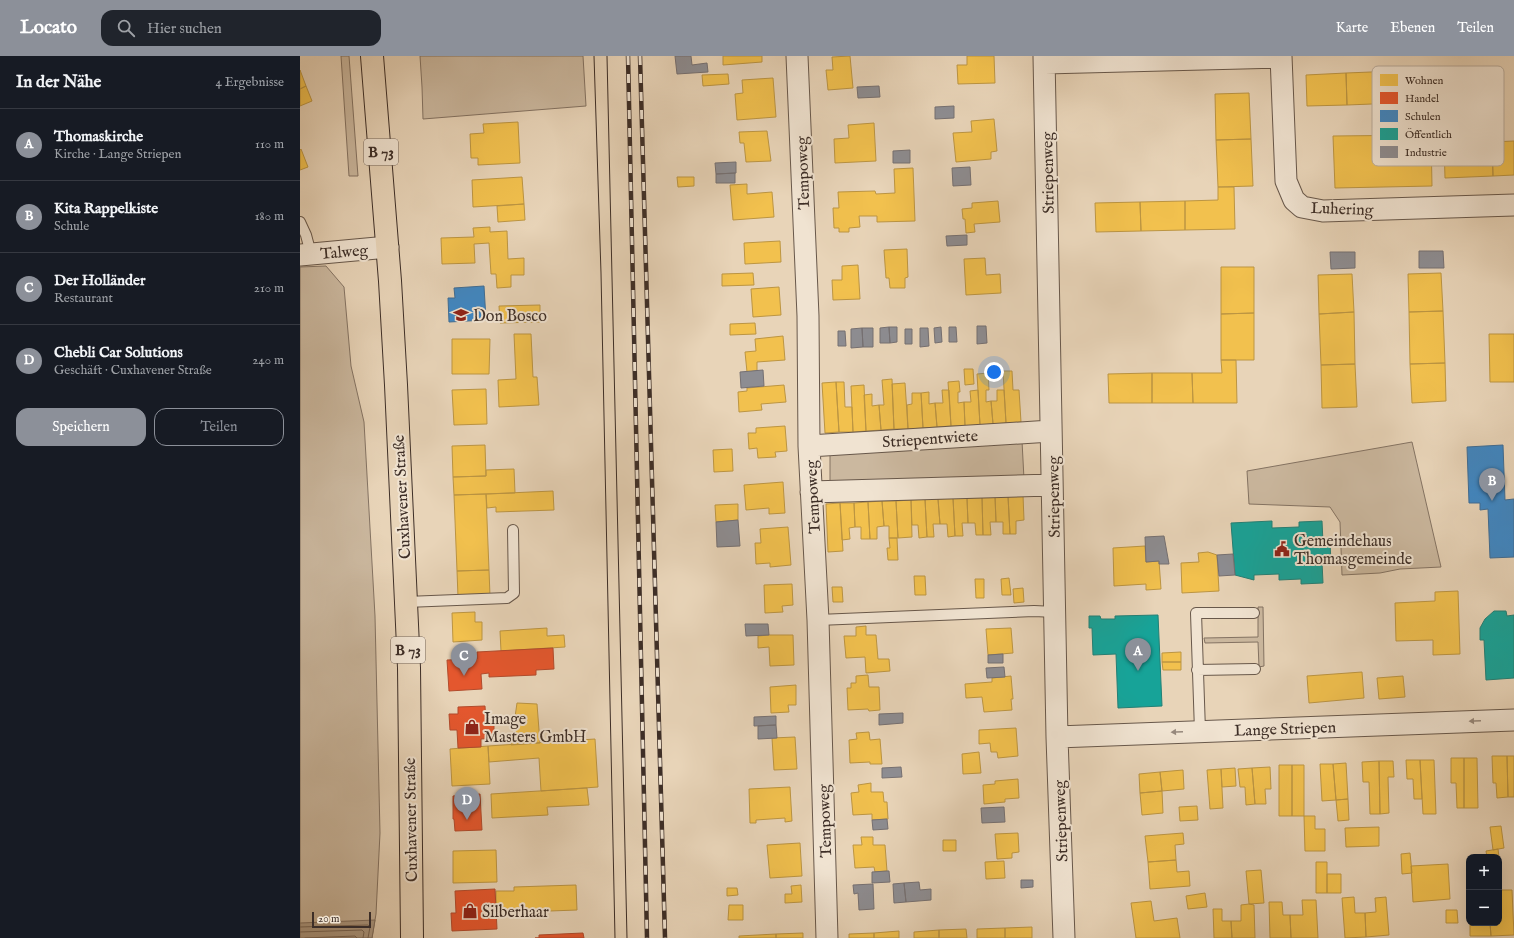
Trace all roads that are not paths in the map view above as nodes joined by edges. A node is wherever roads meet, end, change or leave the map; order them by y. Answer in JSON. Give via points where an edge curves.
{"nodes":[{"id":1,"x":372,"y":56,"type":"edge"},
{"id":2,"x":797,"y":56,"type":"edge"},
{"id":3,"x":1281,"y":56,"type":"edge"},
{"id":4,"x":1045,"y":59,"type":"edge"},
{"id":5,"x":1514,"y":205,"type":"edge"},
{"id":6,"x":300,"y":222,"type":"edge"},
{"id":7,"x":388,"y":247,"type":"junction"},
{"id":8,"x":305,"y":254,"type":"edge"},
{"id":9,"x":1051,"y":431,"type":"junction"},
{"id":10,"x":809,"y":446,"type":"junction"},
{"id":11,"x":1052,"y":485,"type":"junction"},
{"id":12,"x":811,"y":492,"type":"junction"},
{"id":13,"x":513,"y":530,"type":"dead end"},
{"id":14,"x":406,"y":602,"type":"junction"},
{"id":15,"x":1055,"y":612,"type":"junction"},
{"id":16,"x":1254,"y":613,"type":"dead end"},
{"id":17,"x":818,"y":620,"type":"junction"},
{"id":18,"x":1255,"y":669,"type":"dead end"},
{"id":19,"x":1197,"y":670,"type":"junction"},
{"id":20,"x":1514,"y":720,"type":"edge"},
{"id":21,"x":1200,"y":731,"type":"junction"},
{"id":22,"x":1057,"y":737,"type":"junction"},
{"id":23,"x":412,"y":938,"type":"edge"},
{"id":24,"x":827,"y":938,"type":"edge"},
{"id":25,"x":1064,"y":938,"type":"edge"}],
"edges":[{"from":1,"to":7,"type":"main road","name":"Cuxhavener Straße","number":"B 73"},
{"from":2,"to":10,"type":"street","name":"Tempoweg","via":[[808,316]]},
{"from":3,"to":4,"type":"street","name":"Luhering"},
{"from":3,"to":5,"type":"street","name":"Luhering","via":[[1286,181],[1294,200],[1302,207],[1323,211]]},
{"from":4,"to":9,"type":"street","name":"Striepenweg"},
{"from":6,"to":8,"type":"lane","via":[[306,235]]},
{"from":7,"to":8,"type":"street","name":"Talweg"},
{"from":7,"to":14,"type":"main road","name":"Cuxhavener Straße","number":"B 73"},
{"from":9,"to":10,"type":"street","name":"Striepentwiete"},
{"from":9,"to":11,"type":"street","name":"Striepenweg"},
{"from":10,"to":12,"type":"street","name":"Tempoweg"},
{"from":11,"to":12,"type":"street"},
{"from":11,"to":15,"type":"street","name":"Striepenweg"},
{"from":12,"to":17,"type":"street","name":"Tempoweg"},
{"from":13,"to":14,"type":"lane","via":[[514,592],[507,598]]},
{"from":14,"to":23,"type":"main road","name":"Cuxhavener Straße","number":"B 73"},
{"from":15,"to":17,"type":"lane"},
{"from":15,"to":22,"type":"street","name":"Striepenweg"},
{"from":16,"to":19,"type":"lane","via":[[1196,613]]},
{"from":17,"to":24,"type":"street","name":"Tempoweg"},
{"from":18,"to":19,"type":"lane"},
{"from":19,"to":21,"type":"lane"},
{"from":20,"to":21,"type":"street","name":"Lange Striepen","one_way":true},
{"from":21,"to":22,"type":"street","name":"Lange Striepen","one_way":true},
{"from":22,"to":25,"type":"street","name":"Striepenweg"}]}
